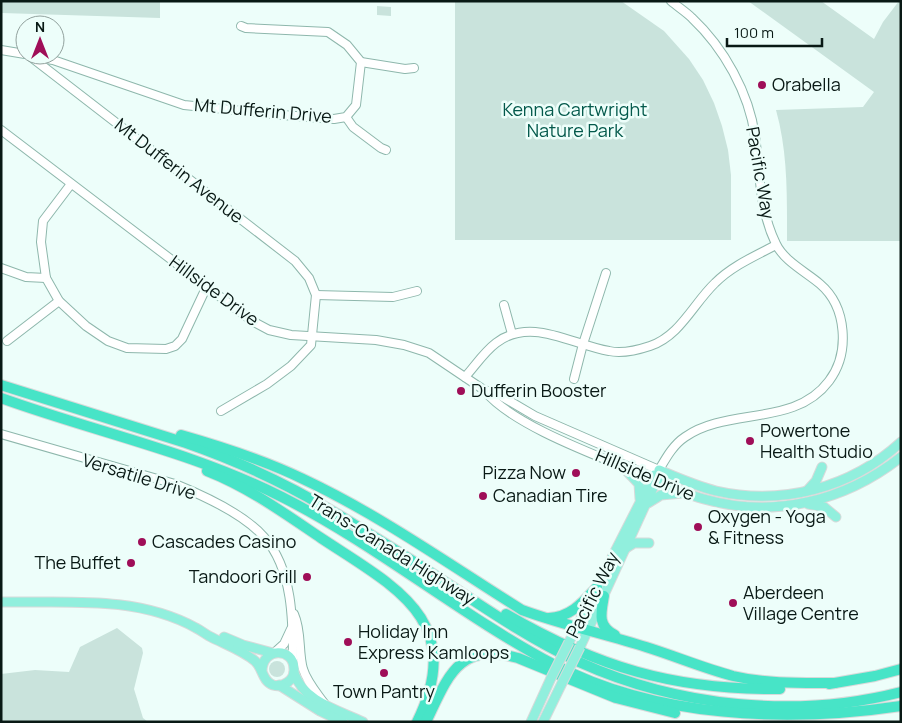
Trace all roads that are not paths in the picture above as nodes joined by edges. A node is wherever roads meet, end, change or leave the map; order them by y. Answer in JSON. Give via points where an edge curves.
{"nodes":[{"id":1,"x":671,"y":1,"type":"edge"},
{"id":2,"x":241,"y":26,"type":"dead end"},
{"id":3,"x":1,"y":50,"type":"edge"},
{"id":4,"x":15,"y":53,"type":"edge"},
{"id":5,"x":361,"y":62,"type":"junction"},
{"id":6,"x":65,"y":64,"type":"edge"},
{"id":7,"x":40,"y":65,"type":"edge"},
{"id":8,"x":414,"y":68,"type":"dead end"},
{"id":9,"x":346,"y":117,"type":"junction"},
{"id":10,"x":2,"y":134,"type":"edge"},
{"id":11,"x":386,"y":150,"type":"dead end"},
{"id":12,"x":71,"y":184,"type":"junction"},
{"id":13,"x":776,"y":245,"type":"junction"},
{"id":14,"x":1,"y":268,"type":"edge"},
{"id":15,"x":606,"y":273,"type":"dead end"},
{"id":16,"x":46,"y":278,"type":"junction"},
{"id":17,"x":206,"y":288,"type":"junction"},
{"id":18,"x":417,"y":291,"type":"dead end"},
{"id":19,"x":316,"y":295,"type":"junction"},
{"id":20,"x":59,"y":301,"type":"junction"},
{"id":21,"x":504,"y":304,"type":"dead end"},
{"id":22,"x":512,"y":334,"type":"junction"},
{"id":23,"x":312,"y":336,"type":"junction"},
{"id":24,"x":7,"y":340,"type":"dead end"},
{"id":25,"x":583,"y":344,"type":"junction"},
{"id":26,"x":465,"y":377,"type":"junction"},
{"id":27,"x":574,"y":379,"type":"dead end"},
{"id":28,"x":1,"y":385,"type":"edge"},
{"id":29,"x":484,"y":390,"type":"junction"},
{"id":30,"x":1,"y":398,"type":"edge"},
{"id":31,"x":221,"y":411,"type":"dead end"},
{"id":32,"x":130,"y":426,"type":"junction"},
{"id":33,"x":1,"y":434,"type":"edge"},
{"id":34,"x":901,"y":442,"type":"edge"},
{"id":35,"x":159,"y":448,"type":"junction"},
{"id":36,"x":901,"y":457,"type":"edge"},
{"id":37,"x":622,"y":466,"type":"junction"},
{"id":38,"x":822,"y":467,"type":"dead end"},
{"id":39,"x":659,"y":470,"type":"junction"},
{"id":40,"x":654,"y":480,"type":"junction"},
{"id":41,"x":806,"y":492,"type":"junction"},
{"id":42,"x":686,"y":493,"type":"junction"},
{"id":43,"x":643,"y":503,"type":"junction"},
{"id":44,"x":803,"y":504,"type":"junction"},
{"id":45,"x":836,"y":517,"type":"dead end"},
{"id":46,"x":637,"y":524,"type":"junction"},
{"id":47,"x":625,"y":549,"type":"junction"},
{"id":48,"x":597,"y":587,"type":"junction"},
{"id":49,"x":604,"y":596,"type":"junction"},
{"id":50,"x":468,"y":598,"type":"junction"},
{"id":51,"x":1,"y":602,"type":"edge"},
{"id":52,"x":292,"y":608,"type":"junction"},
{"id":53,"x":543,"y":618,"type":"junction"},
{"id":54,"x":293,"y":624,"type":"junction"},
{"id":55,"x":577,"y":627,"type":"junction"},
{"id":56,"x":196,"y":628,"type":"junction"},
{"id":57,"x":588,"y":630,"type":"junction"},
{"id":58,"x":646,"y":647,"type":"junction"},
{"id":59,"x":273,"y":653,"type":"junction"},
{"id":60,"x":293,"y":662,"type":"junction"},
{"id":61,"x":901,"y":669,"type":"edge"},
{"id":62,"x":262,"y":671,"type":"junction"},
{"id":63,"x":294,"y":673,"type":"junction"},
{"id":64,"x":835,"y":683,"type":"junction"},
{"id":65,"x":278,"y":685,"type":"junction"},
{"id":66,"x":901,"y":692,"type":"edge"},
{"id":67,"x":325,"y":704,"type":"junction"},
{"id":68,"x":901,"y":706,"type":"edge"},
{"id":69,"x":716,"y":714,"type":"junction"},
{"id":70,"x":427,"y":720,"type":"edge"},
{"id":71,"x":343,"y":722,"type":"edge"},
{"id":72,"x":363,"y":722,"type":"edge"},
{"id":73,"x":417,"y":722,"type":"edge"},
{"id":74,"x":530,"y":722,"type":"edge"},
{"id":75,"x":543,"y":722,"type":"edge"}],
"edges":[{"from":1,"to":13,"type":"street","name":"Pacific Way","via":[[713,41],[740,87],[755,135],[760,195]]},
{"from":2,"to":5,"type":"street","via":[[328,32],[348,45]]},
{"from":3,"to":4,"type":"street","name":"Mt Dufferin Drive"},
{"from":5,"to":8,"type":"street"},
{"from":5,"to":9,"type":"street","name":"Mt Dufferin Drive","via":[[356,106]]},
{"from":6,"to":9,"type":"street","name":"Mt Dufferin Drive","via":[[184,105],[334,119]]},
{"from":7,"to":19,"type":"street","name":"Mt Dufferin Avenue","via":[[296,261],[309,278]]},
{"from":9,"to":11,"type":"street","via":[[354,128]]},
{"from":10,"to":12,"type":"street","name":"Hillside Drive"},
{"from":12,"to":16,"type":"street","via":[[43,221],[41,242]]},
{"from":12,"to":17,"type":"street","name":"Hillside Drive"},
{"from":13,"to":25,"type":"street","via":[[729,270],[713,284],[672,334],[651,346],[610,352]]},
{"from":13,"to":39,"type":"street","name":"Pacific Way","via":[[788,259],[822,285],[836,305],[843,341],[830,380],[816,395],[790,409],[700,428],[683,438]]},
{"from":14,"to":16,"type":"street","via":[[26,277]]},
{"from":15,"to":25,"type":"street"},
{"from":16,"to":20,"type":"street"},
{"from":17,"to":20,"type":"street","via":[[182,339],[166,349],[127,348],[108,341]]},
{"from":17,"to":23,"type":"street","name":"Hillside Drive","via":[[269,330]]},
{"from":18,"to":19,"type":"street","via":[[393,297]]},
{"from":19,"to":23,"type":"street"},
{"from":20,"to":24,"type":"street"},
{"from":21,"to":22,"type":"street"},
{"from":22,"to":25,"type":"street","via":[[545,332]]},
{"from":22,"to":26,"type":"street","via":[[495,343]]},
{"from":23,"to":26,"type":"street","name":"Hillside Drive","via":[[404,345],[429,353]]},
{"from":23,"to":31,"type":"street","via":[[311,345],[291,366]]},
{"from":25,"to":27,"type":"street"},
{"from":26,"to":29,"type":"street","name":"Hillside Drive"},
{"from":28,"to":32,"type":"highway","name":"Trans-Canada Highway"},
{"from":29,"to":37,"type":"street","name":"Hillside Drive","via":[[492,400],[530,424]]},
{"from":29,"to":39,"type":"street","name":"Hillside Drive","via":[[496,393],[552,424]]},
{"from":30,"to":35,"type":"highway","name":"Trans-Canada Highway"},
{"from":32,"to":50,"type":"highway","name":"Trans-Canada Highway","via":[[211,452],[302,493]]},
{"from":32,"to":53,"type":"highway","via":[[215,444],[304,479],[358,507],[522,610]]},
{"from":33,"to":52,"type":"street","name":"Versatile Drive","via":[[175,484],[248,522],[264,536],[277,555]]},
{"from":34,"to":41,"type":"main road","name":"Hillside Drive","via":[[854,475]]},
{"from":35,"to":69,"type":"highway","name":"Trans-Canada Highway","via":[[241,477],[301,507],[473,616],[574,674],[666,705]]},
{"from":35,"to":73,"type":"highway","via":[[254,494],[379,576],[408,599],[427,628],[434,656],[432,682]]},
{"from":36,"to":44,"type":"main road","name":"Hillside Drive","via":[[860,484]]},
{"from":37,"to":40,"type":"street","name":"Hillside Drive"},
{"from":37,"to":43,"type":"main road","via":[[639,484]]},
{"from":38,"to":41,"type":"main road"},
{"from":39,"to":40,"type":"main road","name":"Pacific Way"},
{"from":39,"to":41,"type":"main road","name":"Hillside Drive","via":[[701,486],[741,495]]},
{"from":40,"to":42,"type":"main road","name":"Hillside Drive"},
{"from":40,"to":43,"type":"main road","name":"Pacific Way"},
{"from":42,"to":43,"type":"main road","via":[[661,495]]},
{"from":42,"to":44,"type":"main road","name":"Hillside Drive","via":[[740,506],[771,508]]},
{"from":43,"to":46,"type":"main road","name":"Pacific Way"},
{"from":43,"to":48,"type":"main road","name":"Pacific Way"},
{"from":44,"to":45,"type":"main road","via":[[824,507]]},
{"from":46,"to":47,"type":"main road","name":"Pacific Way"},
{"from":46,"to":47,"type":"main road","via":[[638,536],[649,543],[634,543]]},
{"from":47,"to":49,"type":"main road","name":"Pacific Way"},
{"from":48,"to":53,"type":"highway","via":[[570,613],[557,618]]},
{"from":48,"to":55,"type":"main road","name":"Pacific Way"},
{"from":49,"to":57,"type":"main road","name":"Pacific Way"},
{"from":49,"to":58,"type":"highway","via":[[601,616],[604,627]]},
{"from":50,"to":64,"type":"highway","via":[[502,611],[583,654],[665,680],[746,689]]},
{"from":50,"to":66,"type":"highway","name":"Trans-Canada Highway","via":[[579,662],[684,695],[741,704],[790,706],[858,701]]},
{"from":51,"to":56,"type":"main road","via":[[120,604],[151,610]]},
{"from":52,"to":54,"type":"street","name":"Versatile Drive"},
{"from":52,"to":67,"type":"street","via":[[298,624],[303,667]]},
{"from":53,"to":55,"type":"highway"},
{"from":54,"to":59,"type":"street","via":[[284,644]]},
{"from":54,"to":60,"type":"street","name":"Versatile Drive"},
{"from":55,"to":57,"type":"highway"},
{"from":55,"to":74,"type":"main road","name":"Pacific Way","bridge":true},
{"from":56,"to":59,"type":"main road"},
{"from":56,"to":62,"type":"main road","via":[[246,654]]},
{"from":57,"to":58,"type":"highway"},
{"from":57,"to":75,"type":"main road","name":"Pacific Way","bridge":true},
{"from":58,"to":64,"type":"highway","via":[[747,679],[794,684]]},
{"from":59,"to":60,"type":"main road","via":[[287,655]]},
{"from":59,"to":62,"type":"main road","via":[[263,662]]},
{"from":60,"to":63,"type":"main road"},
{"from":61,"to":64,"type":"highway"},
{"from":62,"to":65,"type":"main road","via":[[269,683]]},
{"from":63,"to":65,"type":"main road","via":[[288,682]]},
{"from":63,"to":67,"type":"main road","via":[[303,689]]},
{"from":65,"to":71,"type":"main road"},
{"from":67,"to":72,"type":"main road"},
{"from":68,"to":69,"type":"highway","name":"Trans-Canada Highway","via":[[810,718]]},
{"from":69,"to":70,"type":"highway","via":[[679,714],[643,706],[588,688],[525,661],[494,654],[473,657],[455,668]]}]}
